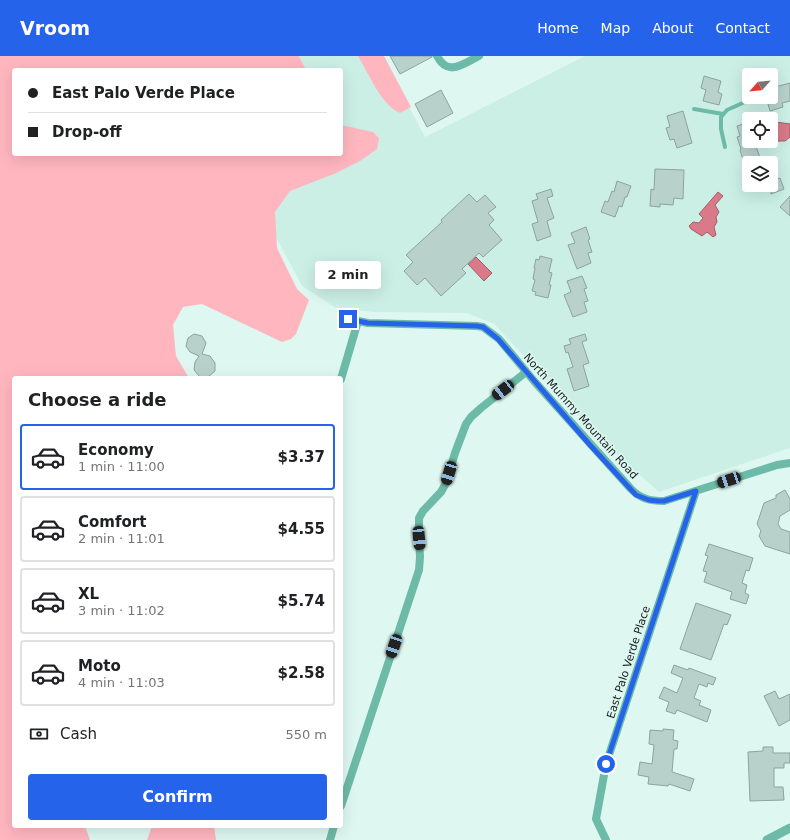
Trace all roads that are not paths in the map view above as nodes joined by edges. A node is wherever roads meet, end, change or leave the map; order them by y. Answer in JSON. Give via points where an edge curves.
{"nodes":[{"id":1,"x":437,"y":56,"type":"edge"},
{"id":2,"x":479,"y":56,"type":"edge"},
{"id":3,"x":742,"y":103,"type":"edge"},
{"id":4,"x":694,"y":109,"type":"dead end"},
{"id":5,"x":723,"y":114,"type":"junction"},
{"id":6,"x":725,"y":147,"type":"dead end"},
{"id":7,"x":348,"y":319,"type":"dead end"},
{"id":8,"x":358,"y":321,"type":"junction"},
{"id":9,"x":526,"y":372,"type":"junction"},
{"id":10,"x":342,"y":376,"type":"edge"},
{"id":11,"x":790,"y":463,"type":"edge"},
{"id":12,"x":696,"y":491,"type":"junction"},
{"id":13,"x":343,"y":800,"type":"edge"},
{"id":14,"x":333,"y":828,"type":"edge"},
{"id":15,"x":790,"y":828,"type":"edge"},
{"id":16,"x":330,"y":840,"type":"edge"},
{"id":17,"x":606,"y":840,"type":"edge"},
{"id":18,"x":766,"y":840,"type":"edge"}],
"edges":[{"from":1,"to":2,"type":"street","via":[[440,62],[455,68]]},
{"from":3,"to":5,"type":"lane"},
{"from":4,"to":5,"type":"lane"},
{"from":5,"to":6,"type":"lane","via":[[720,121]]},
{"from":7,"to":8,"type":"street","name":"North Mummy Mountain Road"},
{"from":8,"to":9,"type":"street","name":"North Mummy Mountain Road","via":[[483,327],[498,339]]},
{"from":8,"to":10,"type":"street"},
{"from":9,"to":12,"type":"street","name":"North Mummy Mountain Road","via":[[636,495],[649,500],[664,501]]},
{"from":9,"to":13,"type":"street","via":[[471,417],[460,440],[446,483],[419,518],[419,570]]},
{"from":11,"to":12,"type":"street","name":"North Mummy Mountain Road","via":[[777,464]]},
{"from":12,"to":17,"type":"street","name":"East Palo Verde Place","via":[[606,764],[596,819]]},
{"from":14,"to":16,"type":"street"},
{"from":15,"to":18,"type":"street"}]}
